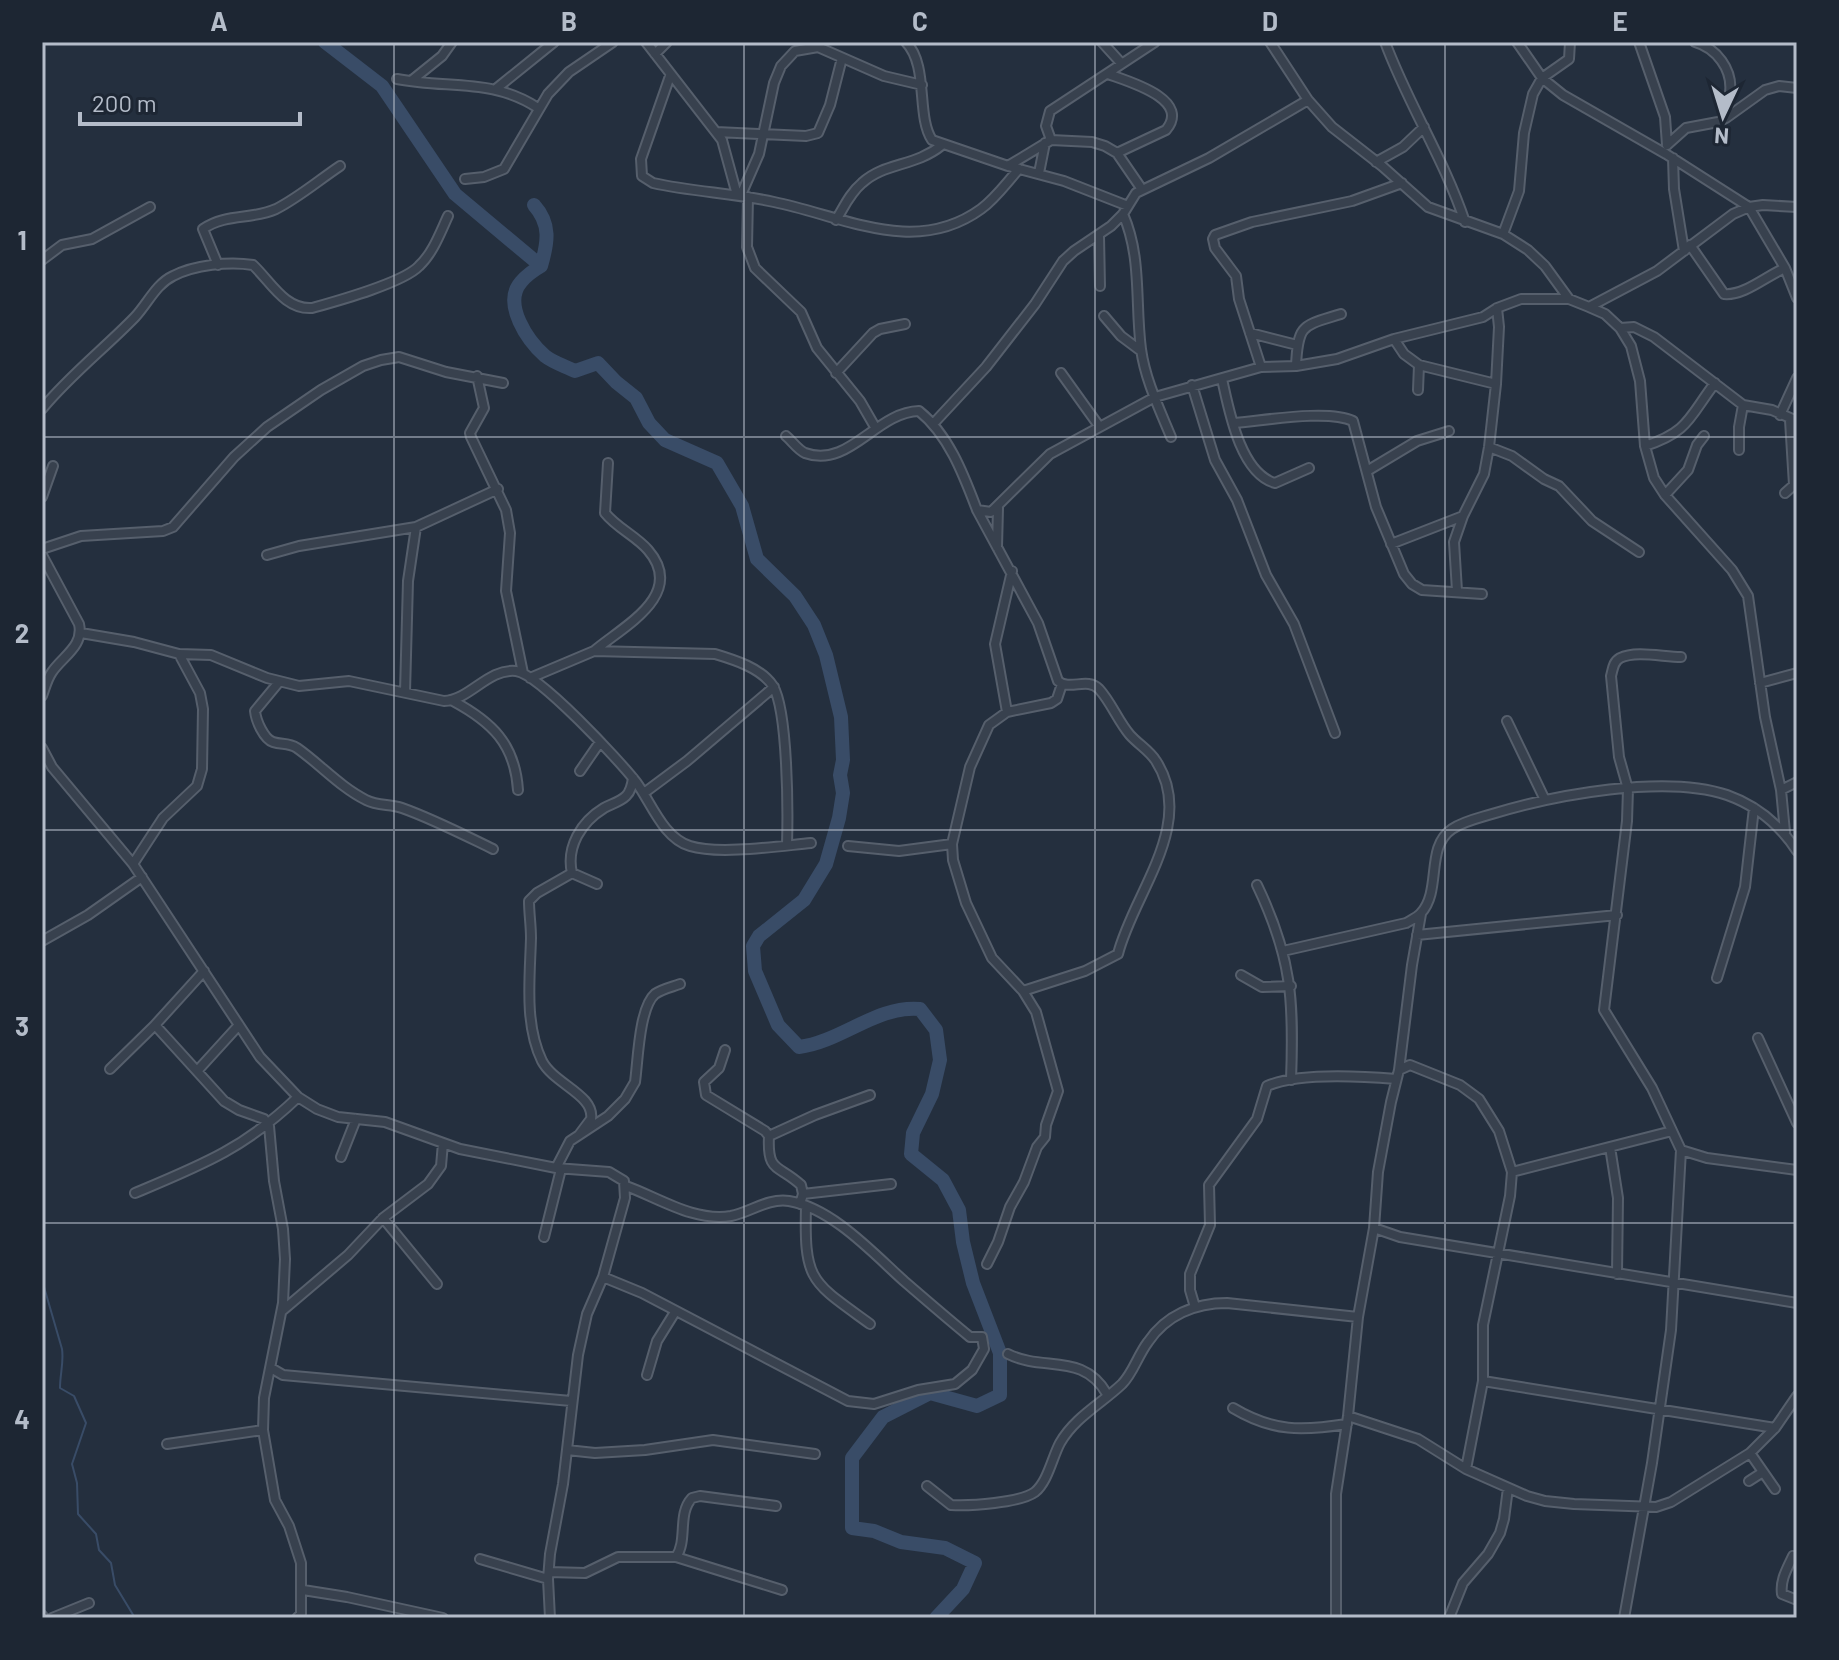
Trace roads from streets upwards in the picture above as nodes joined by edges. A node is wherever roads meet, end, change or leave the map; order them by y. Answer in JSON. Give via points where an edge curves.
{"nodes":[{"id":1,"x":452,"y":42,"type":"edge"},
{"id":2,"x":554,"y":42,"type":"edge"},
{"id":3,"x":613,"y":42,"type":"edge"},
{"id":4,"x":646,"y":42,"type":"edge"},
{"id":5,"x":667,"y":42,"type":"edge"},
{"id":6,"x":906,"y":42,"type":"edge"},
{"id":7,"x":1102,"y":42,"type":"edge"},
{"id":8,"x":1155,"y":42,"type":"edge"},
{"id":9,"x":1270,"y":42,"type":"edge"},
{"id":10,"x":1385,"y":42,"type":"edge"},
{"id":11,"x":1517,"y":42,"type":"edge"},
{"id":12,"x":1570,"y":42,"type":"edge"},
{"id":13,"x":1639,"y":42,"type":"edge"},
{"id":14,"x":1695,"y":42,"type":"edge"},
{"id":15,"x":655,"y":54,"type":"junction"},
{"id":16,"x":842,"y":58,"type":"junction"},
{"id":17,"x":1121,"y":63,"type":"junction"},
{"id":18,"x":1108,"y":74,"type":"junction"},
{"id":19,"x":670,"y":76,"type":"junction"},
{"id":20,"x":1542,"y":78,"type":"junction"},
{"id":21,"x":397,"y":79,"type":"dead end"},
{"id":22,"x":411,"y":81,"type":"junction"},
{"id":23,"x":922,"y":85,"type":"junction"},
{"id":24,"x":497,"y":88,"type":"junction"},
{"id":25,"x":1797,"y":88,"type":"edge"},
{"id":26,"x":1730,"y":93,"type":"dead end"},
{"id":27,"x":1308,"y":100,"type":"junction"},
{"id":28,"x":538,"y":108,"type":"junction"},
{"id":29,"x":1424,"y":127,"type":"junction"},
{"id":30,"x":716,"y":132,"type":"junction"},
{"id":31,"x":764,"y":133,"type":"junction"},
{"id":32,"x":1048,"y":141,"type":"junction"},
{"id":33,"x":942,"y":145,"type":"junction"},
{"id":34,"x":1669,"y":152,"type":"junction"},
{"id":35,"x":1117,"y":153,"type":"junction"},
{"id":36,"x":1376,"y":162,"type":"junction"},
{"id":37,"x":340,"y":166,"type":"dead end"},
{"id":38,"x":1008,"y":166,"type":"junction"},
{"id":39,"x":1019,"y":169,"type":"junction"},
{"id":40,"x":1039,"y":173,"type":"junction"},
{"id":41,"x":465,"y":179,"type":"dead end"},
{"id":42,"x":1402,"y":183,"type":"junction"},
{"id":43,"x":1141,"y":188,"type":"junction"},
{"id":44,"x":742,"y":196,"type":"junction"},
{"id":45,"x":150,"y":207,"type":"dead end"},
{"id":46,"x":1749,"y":207,"type":"junction"},
{"id":47,"x":1797,"y":207,"type":"edge"},
{"id":48,"x":1125,"y":210,"type":"junction"},
{"id":49,"x":448,"y":216,"type":"dead end"},
{"id":50,"x":836,"y":220,"type":"junction"},
{"id":51,"x":1465,"y":222,"type":"junction"},
{"id":52,"x":1503,"y":234,"type":"junction"},
{"id":53,"x":1099,"y":236,"type":"junction"},
{"id":54,"x":1687,"y":248,"type":"junction"},
{"id":55,"x":42,"y":260,"type":"edge"},
{"id":56,"x":218,"y":265,"type":"junction"},
{"id":57,"x":1785,"y":268,"type":"junction"},
{"id":58,"x":1100,"y":286,"type":"dead end"},
{"id":59,"x":1797,"y":298,"type":"edge"},
{"id":60,"x":1569,"y":299,"type":"junction"},
{"id":61,"x":1589,"y":307,"type":"junction"},
{"id":62,"x":1497,"y":308,"type":"junction"},
{"id":63,"x":1341,"y":314,"type":"dead end"},
{"id":64,"x":1104,"y":316,"type":"dead end"},
{"id":65,"x":905,"y":324,"type":"dead end"},
{"id":66,"x":1620,"y":328,"type":"junction"},
{"id":67,"x":1250,"y":333,"type":"junction"},
{"id":68,"x":1394,"y":339,"type":"junction"},
{"id":69,"x":1297,"y":345,"type":"junction"},
{"id":70,"x":1141,"y":351,"type":"junction"},
{"id":71,"x":1419,"y":365,"type":"junction"},
{"id":72,"x":1296,"y":366,"type":"junction"},
{"id":73,"x":1261,"y":367,"type":"junction"},
{"id":74,"x":836,"y":373,"type":"junction"},
{"id":75,"x":1061,"y":373,"type":"dead end"},
{"id":76,"x":477,"y":376,"type":"junction"},
{"id":77,"x":1797,"y":378,"type":"edge"},
{"id":78,"x":1222,"y":379,"type":"junction"},
{"id":79,"x":503,"y":383,"type":"dead end"},
{"id":80,"x":1715,"y":383,"type":"junction"},
{"id":81,"x":1496,"y":384,"type":"junction"},
{"id":82,"x":1192,"y":385,"type":"junction"},
{"id":83,"x":1418,"y":390,"type":"dead end"},
{"id":84,"x":1155,"y":397,"type":"junction"},
{"id":85,"x":1743,"y":405,"type":"junction"},
{"id":86,"x":42,"y":409,"type":"edge"},
{"id":87,"x":1780,"y":415,"type":"junction"},
{"id":88,"x":1793,"y":421,"type":"edge"},
{"id":89,"x":1233,"y":423,"type":"junction"},
{"id":90,"x":933,"y":424,"type":"junction"},
{"id":91,"x":1099,"y":426,"type":"junction"},
{"id":92,"x":875,"y":427,"type":"junction"},
{"id":93,"x":1449,"y":431,"type":"dead end"},
{"id":94,"x":786,"y":436,"type":"dead end"},
{"id":95,"x":1704,"y":436,"type":"dead end"},
{"id":96,"x":1171,"y":437,"type":"dead end"},
{"id":97,"x":1645,"y":446,"type":"junction"},
{"id":98,"x":1489,"y":447,"type":"junction"},
{"id":99,"x":1739,"y":450,"type":"dead end"},
{"id":100,"x":608,"y":463,"type":"dead end"},
{"id":101,"x":53,"y":466,"type":"dead end"},
{"id":102,"x":1309,"y":468,"type":"dead end"},
{"id":103,"x":1367,"y":471,"type":"junction"},
{"id":104,"x":498,"y":489,"type":"junction"},
{"id":105,"x":1785,"y":493,"type":"dead end"},
{"id":106,"x":1665,"y":495,"type":"junction"},
{"id":107,"x":42,"y":497,"type":"edge"},
{"id":108,"x":998,"y":508,"type":"junction"},
{"id":109,"x":977,"y":510,"type":"junction"},
{"id":110,"x":1463,"y":516,"type":"junction"},
{"id":111,"x":416,"y":527,"type":"junction"},
{"id":112,"x":1391,"y":544,"type":"junction"},
{"id":113,"x":996,"y":548,"type":"junction"},
{"id":114,"x":42,"y":549,"type":"edge"},
{"id":115,"x":1639,"y":552,"type":"dead end"},
{"id":116,"x":42,"y":555,"type":"edge"},
{"id":117,"x":267,"y":555,"type":"dead end"},
{"id":118,"x":1012,"y":571,"type":"junction"},
{"id":119,"x":1457,"y":591,"type":"junction"},
{"id":120,"x":1482,"y":594,"type":"dead end"},
{"id":121,"x":81,"y":633,"type":"junction"},
{"id":122,"x":594,"y":651,"type":"junction"},
{"id":123,"x":179,"y":654,"type":"junction"},
{"id":124,"x":1681,"y":657,"type":"dead end"},
{"id":125,"x":1797,"y":673,"type":"edge"},
{"id":126,"x":526,"y":675,"type":"junction"},
{"id":127,"x":279,"y":682,"type":"junction"},
{"id":128,"x":1760,"y":683,"type":"junction"},
{"id":129,"x":1062,"y":684,"type":"junction"},
{"id":130,"x":774,"y":687,"type":"junction"},
{"id":131,"x":405,"y":692,"type":"junction"},
{"id":132,"x":42,"y":696,"type":"edge"},
{"id":133,"x":453,"y":701,"type":"junction"},
{"id":134,"x":1007,"y":712,"type":"junction"},
{"id":135,"x":1507,"y":721,"type":"dead end"},
{"id":136,"x":1335,"y":733,"type":"dead end"},
{"id":137,"x":600,"y":742,"type":"junction"},
{"id":138,"x":42,"y":748,"type":"edge"},
{"id":139,"x":580,"y":771,"type":"dead end"},
{"id":140,"x":633,"y":778,"type":"junction"},
{"id":141,"x":1797,"y":782,"type":"edge"},
{"id":142,"x":1628,"y":789,"type":"junction"},
{"id":143,"x":518,"y":790,"type":"dead end"},
{"id":144,"x":1781,"y":790,"type":"junction"},
{"id":145,"x":644,"y":793,"type":"junction"},
{"id":146,"x":1545,"y":800,"type":"junction"},
{"id":147,"x":1754,"y":808,"type":"junction"},
{"id":148,"x":1785,"y":832,"type":"junction"},
{"id":149,"x":811,"y":843,"type":"dead end"},
{"id":150,"x":952,"y":844,"type":"junction"},
{"id":151,"x":787,"y":845,"type":"junction"},
{"id":152,"x":1795,"y":845,"type":"edge"},
{"id":153,"x":848,"y":846,"type":"dead end"},
{"id":154,"x":493,"y":849,"type":"dead end"},
{"id":155,"x":133,"y":864,"type":"junction"},
{"id":156,"x":572,"y":873,"type":"junction"},
{"id":157,"x":142,"y":877,"type":"junction"},
{"id":158,"x":597,"y":884,"type":"dead end"},
{"id":159,"x":1257,"y":885,"type":"dead end"},
{"id":160,"x":1421,"y":914,"type":"junction"},
{"id":161,"x":1617,"y":915,"type":"junction"},
{"id":162,"x":1417,"y":935,"type":"junction"},
{"id":163,"x":42,"y":941,"type":"edge"},
{"id":164,"x":1283,"y":951,"type":"junction"},
{"id":165,"x":204,"y":971,"type":"junction"},
{"id":166,"x":1241,"y":975,"type":"dead end"},
{"id":167,"x":1717,"y":978,"type":"dead end"},
{"id":168,"x":680,"y":984,"type":"dead end"},
{"id":169,"x":1291,"y":986,"type":"junction"},
{"id":170,"x":1023,"y":991,"type":"junction"},
{"id":171,"x":155,"y":1025,"type":"junction"},
{"id":172,"x":239,"y":1025,"type":"junction"},
{"id":173,"x":1758,"y":1038,"type":"dead end"},
{"id":174,"x":725,"y":1050,"type":"dead end"},
{"id":175,"x":110,"y":1069,"type":"dead end"},
{"id":176,"x":198,"y":1070,"type":"junction"},
{"id":177,"x":1398,"y":1074,"type":"junction"},
{"id":178,"x":1291,"y":1080,"type":"junction"},
{"id":179,"x":870,"y":1095,"type":"dead end"},
{"id":180,"x":298,"y":1097,"type":"junction"},
{"id":181,"x":356,"y":1119,"type":"junction"},
{"id":182,"x":1797,"y":1123,"type":"edge"},
{"id":183,"x":269,"y":1126,"type":"junction"},
{"id":184,"x":1672,"y":1131,"type":"junction"},
{"id":185,"x":579,"y":1135,"type":"junction"},
{"id":186,"x":769,"y":1136,"type":"junction"},
{"id":187,"x":443,"y":1143,"type":"junction"},
{"id":188,"x":1610,"y":1147,"type":"junction"},
{"id":189,"x":1681,"y":1150,"type":"junction"},
{"id":190,"x":341,"y":1157,"type":"dead end"},
{"id":191,"x":559,"y":1169,"type":"junction"},
{"id":192,"x":1797,"y":1170,"type":"edge"},
{"id":193,"x":1512,"y":1172,"type":"junction"},
{"id":194,"x":891,"y":1184,"type":"dead end"},
{"id":195,"x":626,"y":1186,"type":"junction"},
{"id":196,"x":135,"y":1193,"type":"dead end"},
{"id":197,"x":803,"y":1194,"type":"junction"},
{"id":198,"x":803,"y":1205,"type":"junction"},
{"id":199,"x":383,"y":1218,"type":"junction"},
{"id":200,"x":1374,"y":1228,"type":"junction"},
{"id":201,"x":544,"y":1237,"type":"dead end"},
{"id":202,"x":1497,"y":1254,"type":"junction"},
{"id":203,"x":987,"y":1264,"type":"dead end"},
{"id":204,"x":1617,"y":1274,"type":"junction"},
{"id":205,"x":603,"y":1277,"type":"junction"},
{"id":206,"x":1674,"y":1283,"type":"junction"},
{"id":207,"x":437,"y":1284,"type":"dead end"},
{"id":208,"x":1797,"y":1303,"type":"edge"},
{"id":209,"x":1195,"y":1307,"type":"junction"},
{"id":210,"x":281,"y":1312,"type":"junction"},
{"id":211,"x":675,"y":1312,"type":"junction"},
{"id":212,"x":1358,"y":1317,"type":"junction"},
{"id":213,"x":870,"y":1324,"type":"dead end"},
{"id":214,"x":1008,"y":1354,"type":"dead end"},
{"id":215,"x":271,"y":1368,"type":"junction"},
{"id":216,"x":647,"y":1375,"type":"dead end"},
{"id":217,"x":1483,"y":1381,"type":"junction"},
{"id":218,"x":1107,"y":1394,"type":"junction"},
{"id":219,"x":1797,"y":1396,"type":"edge"},
{"id":220,"x":571,"y":1401,"type":"junction"},
{"id":221,"x":1233,"y":1408,"type":"dead end"},
{"id":222,"x":1659,"y":1410,"type":"junction"},
{"id":223,"x":1347,"y":1420,"type":"junction"},
{"id":224,"x":1775,"y":1428,"type":"junction"},
{"id":225,"x":263,"y":1430,"type":"junction"},
{"id":226,"x":167,"y":1444,"type":"dead end"},
{"id":227,"x":567,"y":1450,"type":"junction"},
{"id":228,"x":1750,"y":1453,"type":"junction"},
{"id":229,"x":815,"y":1454,"type":"dead end"},
{"id":230,"x":1466,"y":1469,"type":"junction"},
{"id":231,"x":1763,"y":1472,"type":"junction"},
{"id":232,"x":1749,"y":1481,"type":"dead end"},
{"id":233,"x":927,"y":1486,"type":"dead end"},
{"id":234,"x":1508,"y":1488,"type":"junction"},
{"id":235,"x":1775,"y":1489,"type":"dead end"},
{"id":236,"x":776,"y":1506,"type":"dead end"},
{"id":237,"x":1643,"y":1507,"type":"junction"},
{"id":238,"x":1793,"y":1556,"type":"dead end"},
{"id":239,"x":676,"y":1557,"type":"junction"},
{"id":240,"x":480,"y":1559,"type":"dead end"},
{"id":241,"x":548,"y":1576,"type":"junction"},
{"id":242,"x":303,"y":1590,"type":"junction"},
{"id":243,"x":782,"y":1590,"type":"dead end"},
{"id":244,"x":1797,"y":1600,"type":"edge"},
{"id":245,"x":89,"y":1603,"type":"dead end"},
{"id":246,"x":300,"y":1617,"type":"edge"},
{"id":247,"x":52,"y":1618,"type":"edge"},
{"id":248,"x":443,"y":1618,"type":"edge"},
{"id":249,"x":550,"y":1618,"type":"edge"},
{"id":250,"x":1336,"y":1618,"type":"edge"},
{"id":251,"x":1449,"y":1618,"type":"edge"},
{"id":252,"x":1624,"y":1618,"type":"edge"}],
"edges":[{"from":1,"to":22,"type":"street"},
{"from":2,"to":24,"type":"street"},
{"from":3,"to":28,"type":"street","via":[[569,72]]},
{"from":4,"to":15,"type":"street"},
{"from":5,"to":15,"type":"street"},
{"from":6,"to":23,"type":"street"},
{"from":7,"to":17,"type":"street"},
{"from":8,"to":17,"type":"street"},
{"from":9,"to":27,"type":"street"},
{"from":10,"to":29,"type":"street"},
{"from":11,"to":20,"type":"street"},
{"from":12,"to":20,"type":"street","via":[[1569,59]]},
{"from":13,"to":34,"type":"street","via":[[1665,117]]},
{"from":14,"to":26,"type":"street","via":[[1719,56]]},
{"from":15,"to":19,"type":"street"},
{"from":16,"to":23,"type":"street"},
{"from":16,"to":31,"type":"street","via":[[818,133]]},
{"from":16,"to":31,"type":"street","via":[[818,47],[787,58],[774,83]]},
{"from":17,"to":18,"type":"street"},
{"from":18,"to":32,"type":"street","via":[[1050,111]]},
{"from":18,"to":35,"type":"street","via":[[1151,89],[1171,113],[1166,130]]},
{"from":19,"to":30,"type":"street"},
{"from":19,"to":44,"type":"street","via":[[641,159],[642,176],[669,187]]},
{"from":20,"to":34,"type":"street","via":[[1563,95]]},
{"from":20,"to":52,"type":"street","via":[[1528,111],[1517,204]]},
{"from":21,"to":22,"type":"street"},
{"from":22,"to":24,"type":"street"},
{"from":23,"to":33,"type":"street","via":[[929,134]]},
{"from":24,"to":28,"type":"street"},
{"from":25,"to":34,"type":"street","via":[[1765,90],[1718,122],[1686,128]]},
{"from":27,"to":36,"type":"street"},
{"from":27,"to":43,"type":"street","via":[[1209,158]]},
{"from":28,"to":41,"type":"street","via":[[504,169]]},
{"from":29,"to":36,"type":"street"},
{"from":29,"to":51,"type":"street"},
{"from":30,"to":31,"type":"street"},
{"from":30,"to":44,"type":"street"},
{"from":31,"to":44,"type":"street"},
{"from":32,"to":35,"type":"street","via":[[1092,142]]},
{"from":32,"to":38,"type":"street"},
{"from":32,"to":40,"type":"street"},
{"from":33,"to":38,"type":"street"},
{"from":33,"to":50,"type":"street","via":[[861,183]]},
{"from":34,"to":46,"type":"street"},
{"from":34,"to":54,"type":"street"},
{"from":35,"to":43,"type":"street"},
{"from":36,"to":42,"type":"street"},
{"from":37,"to":56,"type":"street","via":[[276,209],[226,218],[203,229]]},
{"from":38,"to":39,"type":"street"},
{"from":39,"to":40,"type":"street"},
{"from":39,"to":50,"type":"street","via":[[982,208],[942,228],[892,232]]},
{"from":40,"to":48,"type":"street"},
{"from":42,"to":51,"type":"street","via":[[1428,207]]},
{"from":42,"to":67,"type":"street","via":[[1215,235],[1215,248],[1236,276]]},
{"from":43,"to":48,"type":"street"},
{"from":44,"to":50,"type":"street"},
{"from":44,"to":74,"type":"street","via":[[747,247],[755,268],[801,312],[817,348]]},
{"from":45,"to":55,"type":"street","via":[[92,239],[62,245]]},
{"from":46,"to":47,"type":"street"},
{"from":46,"to":54,"type":"street"},
{"from":46,"to":57,"type":"street"},
{"from":48,"to":53,"type":"street"},
{"from":48,"to":70,"type":"street","via":[[1135,257]]},
{"from":49,"to":56,"type":"street","via":[[419,267],[401,280],[312,308],[288,303],[253,265]]},
{"from":51,"to":52,"type":"street"},
{"from":52,"to":60,"type":"street","via":[[1545,266]]},
{"from":53,"to":58,"type":"street"},
{"from":53,"to":90,"type":"street","via":[[1063,261],[1002,347]]},
{"from":54,"to":57,"type":"street","via":[[1728,295]]},
{"from":54,"to":61,"type":"street","via":[[1657,271]]},
{"from":56,"to":86,"type":"street","via":[[188,270],[162,283],[139,313]]},
{"from":57,"to":59,"type":"street"},
{"from":60,"to":61,"type":"street"},
{"from":60,"to":62,"type":"street","via":[[1535,298]]},
{"from":61,"to":66,"type":"street"},
{"from":62,"to":68,"type":"street","via":[[1483,317]]},
{"from":62,"to":81,"type":"street"},
{"from":63,"to":69,"type":"street","via":[[1308,325]]},
{"from":64,"to":70,"type":"street"},
{"from":65,"to":74,"type":"street","via":[[873,333]]},
{"from":66,"to":80,"type":"street","via":[[1639,329]]},
{"from":66,"to":97,"type":"street","via":[[1637,366]]},
{"from":67,"to":69,"type":"street"},
{"from":67,"to":73,"type":"street"},
{"from":68,"to":71,"type":"street"},
{"from":68,"to":72,"type":"street","via":[[1337,359]]},
{"from":69,"to":72,"type":"street"},
{"from":70,"to":84,"type":"street"},
{"from":71,"to":81,"type":"street"},
{"from":71,"to":83,"type":"street"},
{"from":72,"to":73,"type":"street"},
{"from":73,"to":78,"type":"street"},
{"from":74,"to":92,"type":"street"},
{"from":75,"to":91,"type":"street"},
{"from":76,"to":79,"type":"street"},
{"from":76,"to":104,"type":"street","via":[[484,408],[470,433]]},
{"from":76,"to":114,"type":"street","via":[[399,357],[363,366],[267,427],[173,527],[63,539]]},
{"from":77,"to":87,"type":"street"},
{"from":78,"to":82,"type":"street"},
{"from":78,"to":89,"type":"street"},
{"from":80,"to":85,"type":"street"},
{"from":80,"to":97,"type":"street","via":[[1683,429]]},
{"from":81,"to":98,"type":"street"},
{"from":82,"to":84,"type":"street"},
{"from":82,"to":136,"type":"street","via":[[1215,460],[1294,624]]},
{"from":84,"to":91,"type":"street"},
{"from":84,"to":96,"type":"street"},
{"from":85,"to":87,"type":"street"},
{"from":85,"to":99,"type":"street"},
{"from":87,"to":88,"type":"street"},
{"from":88,"to":105,"type":"street","via":[[1794,485]]},
{"from":89,"to":102,"type":"street","via":[[1244,455],[1271,483]]},
{"from":89,"to":103,"type":"street","via":[[1350,419]]},
{"from":90,"to":92,"type":"street","via":[[915,411]]},
{"from":90,"to":109,"type":"street"},
{"from":91,"to":108,"type":"street","via":[[1050,454]]},
{"from":92,"to":94,"type":"street","via":[[834,455],[804,452]]},
{"from":93,"to":103,"type":"street","via":[[1414,443]]},
{"from":95,"to":106,"type":"street","via":[[1688,470]]},
{"from":97,"to":106,"type":"street"},
{"from":98,"to":110,"type":"street","via":[[1484,474]]},
{"from":98,"to":115,"type":"street","via":[[1559,486],[1592,521]]},
{"from":100,"to":122,"type":"street","via":[[605,513],[646,547],[660,574],[643,615]]},
{"from":101,"to":107,"type":"street"},
{"from":103,"to":112,"type":"street"},
{"from":104,"to":111,"type":"street"},
{"from":104,"to":126,"type":"street","via":[[510,533],[506,591]]},
{"from":106,"to":128,"type":"street","via":[[1713,547],[1748,596]]},
{"from":108,"to":109,"type":"street","via":[[988,513]]},
{"from":108,"to":113,"type":"street"},
{"from":109,"to":113,"type":"street"},
{"from":110,"to":112,"type":"street"},
{"from":110,"to":119,"type":"street","via":[[1454,542]]},
{"from":111,"to":117,"type":"street"},
{"from":111,"to":131,"type":"street","via":[[408,581]]},
{"from":112,"to":119,"type":"street","via":[[1412,584],[1422,590]]},
{"from":113,"to":118,"type":"street"},
{"from":116,"to":121,"type":"street"},
{"from":118,"to":129,"type":"street"},
{"from":118,"to":134,"type":"street","via":[[995,644]]},
{"from":119,"to":120,"type":"street"},
{"from":121,"to":123,"type":"street"},
{"from":121,"to":132,"type":"street","via":[[50,675]]},
{"from":122,"to":126,"type":"street"},
{"from":122,"to":130,"type":"street","via":[[715,654],[752,669]]},
{"from":123,"to":127,"type":"street","via":[[211,655]]},
{"from":123,"to":155,"type":"street","via":[[200,693],[202,769],[197,786],[163,818]]},
{"from":124,"to":142,"type":"street","via":[[1639,655],[1614,664],[1619,757]]},
{"from":125,"to":128,"type":"street"},
{"from":126,"to":133,"type":"street","via":[[493,676]]},
{"from":126,"to":137,"type":"street"},
{"from":127,"to":131,"type":"street","via":[[299,686],[349,681]]},
{"from":127,"to":154,"type":"street","via":[[255,711],[267,738],[296,748],[343,788],[369,802],[419,815]]},
{"from":128,"to":144,"type":"street"},
{"from":129,"to":134,"type":"street","via":[[1051,703]]},
{"from":129,"to":170,"type":"street","via":[[1098,688],[1131,737],[1154,758],[1166,785],[1168,818],[1156,863],[1118,954]]},
{"from":130,"to":145,"type":"street"},
{"from":130,"to":151,"type":"street","via":[[786,772]]},
{"from":131,"to":133,"type":"street"},
{"from":133,"to":143,"type":"street","via":[[497,733],[515,764]]},
{"from":134,"to":150,"type":"street","via":[[982,736],[962,792]]},
{"from":135,"to":146,"type":"street"},
{"from":137,"to":139,"type":"street"},
{"from":137,"to":140,"type":"street"},
{"from":138,"to":155,"type":"street"},
{"from":140,"to":145,"type":"street"},
{"from":140,"to":156,"type":"street","via":[[625,798],[582,827],[573,848]]},
{"from":141,"to":144,"type":"street"},
{"from":142,"to":146,"type":"street"},
{"from":142,"to":147,"type":"street","via":[[1700,789]]},
{"from":142,"to":161,"type":"street"},
{"from":144,"to":148,"type":"street"},
{"from":145,"to":151,"type":"street","via":[[670,833],[687,846]]},
{"from":146,"to":160,"type":"street","via":[[1450,829],[1442,839]]},
{"from":147,"to":148,"type":"street"},
{"from":147,"to":167,"type":"street","via":[[1745,887]]},
{"from":148,"to":152,"type":"street"},
{"from":149,"to":151,"type":"street"},
{"from":150,"to":153,"type":"street","via":[[899,851]]},
{"from":150,"to":170,"type":"street","via":[[962,891],[983,943]]},
{"from":155,"to":157,"type":"street"},
{"from":156,"to":158,"type":"street"},
{"from":156,"to":185,"type":"street","via":[[529,901],[529,980],[541,1059],[553,1077],[590,1106],[591,1119]]},
{"from":157,"to":163,"type":"street"},
{"from":157,"to":165,"type":"street"},
{"from":159,"to":164,"type":"street"},
{"from":160,"to":162,"type":"street"},
{"from":160,"to":164,"type":"street","via":[[1395,926]]},
{"from":161,"to":162,"type":"street"},
{"from":161,"to":184,"type":"street","via":[[1604,1010],[1642,1069]]},
{"from":162,"to":177,"type":"street"},
{"from":164,"to":169,"type":"street"},
{"from":165,"to":171,"type":"street"},
{"from":165,"to":172,"type":"street"},
{"from":166,"to":169,"type":"street","via":[[1262,987]]},
{"from":168,"to":185,"type":"street","via":[[655,994],[649,1004],[631,1091],[598,1125]]},
{"from":169,"to":178,"type":"street"},
{"from":170,"to":203,"type":"street","via":[[1036,1012],[1058,1091],[1045,1137]]},
{"from":171,"to":175,"type":"street"},
{"from":171,"to":176,"type":"street"},
{"from":172,"to":176,"type":"street"},
{"from":172,"to":180,"type":"street","via":[[260,1057]]},
{"from":173,"to":182,"type":"street"},
{"from":174,"to":186,"type":"street","via":[[719,1068],[704,1082],[706,1095]]},
{"from":176,"to":183,"type":"street","via":[[224,1101]]},
{"from":177,"to":178,"type":"street"},
{"from":177,"to":193,"type":"street","via":[[1410,1065],[1420,1067],[1479,1099],[1499,1131]]},
{"from":177,"to":200,"type":"street","via":[[1378,1172]]},
{"from":178,"to":209,"type":"street","via":[[1267,1086],[1257,1119],[1209,1185],[1210,1225],[1190,1274]]},
{"from":179,"to":186,"type":"street"},
{"from":180,"to":181,"type":"street","via":[[338,1117]]},
{"from":180,"to":183,"type":"street"},
{"from":181,"to":187,"type":"street","via":[[405,1127]]},
{"from":181,"to":190,"type":"street"},
{"from":183,"to":196,"type":"street","via":[[226,1154]]},
{"from":183,"to":210,"type":"street","via":[[284,1244]]},
{"from":184,"to":188,"type":"street"},
{"from":184,"to":189,"type":"street"},
{"from":185,"to":191,"type":"street","via":[[567,1145]]},
{"from":186,"to":197,"type":"street","via":[[770,1161],[801,1185]]},
{"from":187,"to":191,"type":"street"},
{"from":187,"to":199,"type":"street","via":[[439,1172]]},
{"from":188,"to":193,"type":"street"},
{"from":188,"to":204,"type":"street","via":[[1618,1198]]},
{"from":189,"to":192,"type":"street"},
{"from":189,"to":206,"type":"street"},
{"from":191,"to":195,"type":"street","via":[[609,1172]]},
{"from":191,"to":201,"type":"street"},
{"from":193,"to":202,"type":"street"},
{"from":194,"to":197,"type":"street"},
{"from":195,"to":198,"type":"street","via":[[712,1217],[732,1216],[773,1201]]},
{"from":195,"to":205,"type":"street"},
{"from":197,"to":198,"type":"street"},
{"from":198,"to":211,"type":"street","via":[[851,1233],[970,1337],[982,1337],[984,1349],[972,1370],[955,1384],[874,1404],[848,1401]]},
{"from":198,"to":213,"type":"street","via":[[810,1271],[833,1297]]},
{"from":199,"to":207,"type":"street"},
{"from":199,"to":210,"type":"street"},
{"from":200,"to":202,"type":"street"},
{"from":200,"to":212,"type":"street"},
{"from":202,"to":204,"type":"street"},
{"from":202,"to":217,"type":"street","via":[[1483,1325]]},
{"from":204,"to":206,"type":"street"},
{"from":205,"to":211,"type":"street"},
{"from":205,"to":220,"type":"street","via":[[587,1314]]},
{"from":206,"to":208,"type":"street"},
{"from":206,"to":222,"type":"street"},
{"from":209,"to":212,"type":"street","via":[[1227,1303]]},
{"from":209,"to":218,"type":"street","via":[[1161,1326],[1123,1383]]},
{"from":210,"to":215,"type":"street"},
{"from":211,"to":216,"type":"street","via":[[657,1341]]},
{"from":212,"to":223,"type":"street"},
{"from":214,"to":218,"type":"street","via":[[1080,1368]]},
{"from":215,"to":220,"type":"street","via":[[283,1375]]},
{"from":215,"to":225,"type":"street"},
{"from":217,"to":222,"type":"street"},
{"from":217,"to":230,"type":"street"},
{"from":218,"to":233,"type":"street","via":[[1074,1424],[1033,1494],[951,1505]]},
{"from":219,"to":224,"type":"street"},
{"from":220,"to":227,"type":"street"},
{"from":221,"to":223,"type":"street","via":[[1281,1428],[1310,1429]]},
{"from":222,"to":224,"type":"street"},
{"from":222,"to":237,"type":"street"},
{"from":223,"to":230,"type":"street","via":[[1418,1439]]},
{"from":223,"to":250,"type":"street","via":[[1336,1494]]},
{"from":224,"to":228,"type":"street"},
{"from":225,"to":226,"type":"street"},
{"from":225,"to":242,"type":"street","via":[[270,1483],[297,1545]]},
{"from":227,"to":229,"type":"street","via":[[645,1450],[713,1440]]},
{"from":227,"to":241,"type":"street"},
{"from":228,"to":231,"type":"street"},
{"from":228,"to":237,"type":"street","via":[[1671,1502]]},
{"from":230,"to":234,"type":"street"},
{"from":231,"to":232,"type":"street"},
{"from":231,"to":235,"type":"street"},
{"from":234,"to":237,"type":"street","via":[[1545,1501]]},
{"from":234,"to":251,"type":"street","via":[[1500,1533],[1463,1583]]},
{"from":236,"to":239,"type":"street","via":[[692,1498]]},
{"from":237,"to":252,"type":"street"},
{"from":238,"to":244,"type":"street","via":[[1781,1587],[1782,1594]]},
{"from":239,"to":241,"type":"street","via":[[618,1557],[585,1573]]},
{"from":239,"to":243,"type":"street"},
{"from":240,"to":241,"type":"street"},
{"from":241,"to":249,"type":"street"},
{"from":242,"to":246,"type":"street"},
{"from":242,"to":248,"type":"street"},
{"from":245,"to":247,"type":"street"}]}
